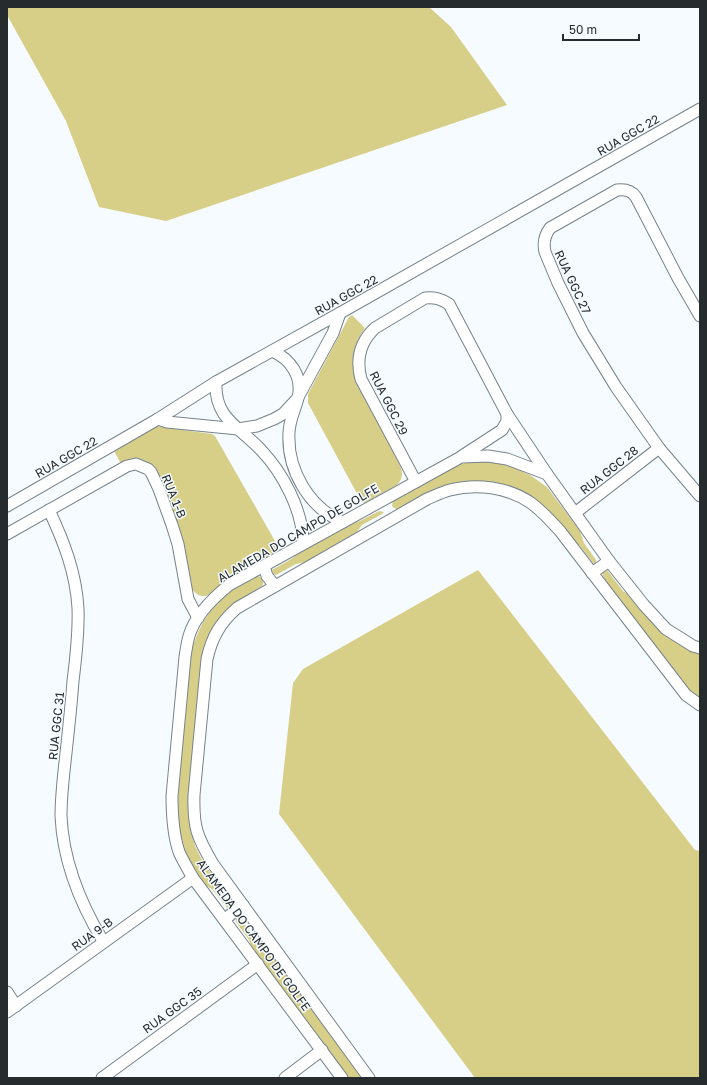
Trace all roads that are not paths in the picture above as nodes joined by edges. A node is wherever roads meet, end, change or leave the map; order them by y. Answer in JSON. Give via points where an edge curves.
{"nodes":[{"id":1,"x":700,"y":109,"type":"edge"},
{"id":2,"x":340,"y":314,"type":"junction"},
{"id":3,"x":700,"y":316,"type":"edge"},
{"id":4,"x":272,"y":351,"type":"junction"},
{"id":5,"x":216,"y":382,"type":"junction"},
{"id":6,"x":298,"y":399,"type":"junction"},
{"id":7,"x":507,"y":414,"type":"junction"},
{"id":8,"x":158,"y":419,"type":"junction"},
{"id":9,"x":238,"y":429,"type":"junction"},
{"id":10,"x":660,"y":448,"type":"junction"},
{"id":11,"x":461,"y":457,"type":"junction"},
{"id":12,"x":547,"y":474,"type":"junction"},
{"id":13,"x":416,"y":482,"type":"junction"},
{"id":14,"x":700,"y":496,"type":"edge"},
{"id":15,"x":380,"y":500,"type":"junction"},
{"id":16,"x":7,"y":506,"type":"edge"},
{"id":17,"x":49,"y":510,"type":"junction"},
{"id":18,"x":575,"y":513,"type":"junction"},
{"id":19,"x":391,"y":519,"type":"junction"},
{"id":20,"x":343,"y":522,"type":"junction"},
{"id":21,"x":7,"y":534,"type":"edge"},
{"id":22,"x":303,"y":543,"type":"junction"},
{"id":23,"x":609,"y":561,"type":"junction"},
{"id":24,"x":264,"y":566,"type":"junction"},
{"id":25,"x":592,"y":573,"type":"junction"},
{"id":26,"x":275,"y":586,"type":"junction"},
{"id":27,"x":198,"y":618,"type":"junction"},
{"id":28,"x":700,"y":648,"type":"edge"},
{"id":29,"x":700,"y":705,"type":"edge"},
{"id":30,"x":193,"y":878,"type":"junction"},
{"id":31,"x":243,"y":905,"type":"junction"},
{"id":32,"x":225,"y":920,"type":"junction"},
{"id":33,"x":103,"y":941,"type":"junction"},
{"id":34,"x":258,"y":964,"type":"junction"},
{"id":35,"x":7,"y":992,"type":"edge"},
{"id":36,"x":11,"y":1009,"type":"edge"},
{"id":37,"x":322,"y":1050,"type":"junction"},
{"id":38,"x":102,"y":1078,"type":"edge"},
{"id":39,"x":285,"y":1078,"type":"edge"},
{"id":40,"x":342,"y":1078,"type":"edge"},
{"id":41,"x":369,"y":1078,"type":"edge"}],
"edges":[{"from":1,"to":2,"type":"street","name":"RUA GGC 22"},
{"from":2,"to":4,"type":"street","name":"RUA GGC 22"},
{"from":2,"to":6,"type":"street","via":[[333,333]]},
{"from":3,"to":10,"type":"street","name":"RUA GGC 27","via":[[636,197],[630,191],[617,190],[547,232],[545,252],[577,321],[616,387]]},
{"from":4,"to":5,"type":"street","name":"RUA GGC 22"},
{"from":4,"to":6,"type":"street","via":[[284,357],[296,372],[299,385]]},
{"from":5,"to":8,"type":"street","name":"RUA GGC 22"},
{"from":5,"to":9,"type":"street","via":[[216,396],[220,409]]},
{"from":6,"to":9,"type":"street","via":[[274,419],[257,426]]},
{"from":6,"to":20,"type":"street","via":[[293,410],[289,433],[293,465],[314,503]]},
{"from":7,"to":11,"type":"street","via":[[507,421],[502,430]]},
{"from":7,"to":12,"type":"street","name":"RUA GGC 29"},
{"from":7,"to":13,"type":"street","name":"RUA GGC 29","via":[[449,304],[434,298],[425,298],[375,328],[366,338],[360,351],[359,372]]},
{"from":8,"to":9,"type":"street"},
{"from":8,"to":16,"type":"street","name":"RUA GGC 22"},
{"from":9,"to":22,"type":"street","via":[[258,446],[276,468],[298,509]]},
{"from":10,"to":14,"type":"street","name":"RUA GGC 27"},
{"from":10,"to":18,"type":"street","name":"RUA GGC 28"},
{"from":11,"to":12,"type":"street","name":"ALAMEDA DO CAMPO DE GOLFE","via":[[488,456],[507,459]]},
{"from":11,"to":13,"type":"street","name":"ALAMEDA DO CAMPO DE GOLFE"},
{"from":12,"to":18,"type":"street"},
{"from":13,"to":15,"type":"street","name":"ALAMEDA DO CAMPO DE GOLFE"},
{"from":15,"to":19,"type":"street","via":[[388,508]]},
{"from":15,"to":20,"type":"street","name":"ALAMEDA DO CAMPO DE GOLFE"},
{"from":17,"to":21,"type":"street","name":"RUA 1-B"},
{"from":17,"to":27,"type":"street","name":"RUA 1-B","via":[[127,466],[140,465],[148,469],[159,489],[172,525],[188,599]]},
{"from":17,"to":33,"type":"street","name":"RUA GGC 31","via":[[68,555],[78,608],[78,638],[61,802],[63,834],[74,883]]},
{"from":18,"to":23,"type":"street"},
{"from":19,"to":25,"type":"street","name":"ALAMEDA DO CAMPO DE GOLFE","via":[[449,490],[467,487],[507,491],[526,500],[547,517]]},
{"from":19,"to":26,"type":"street","name":"ALAMEDA DO CAMPO DE GOLFE"},
{"from":20,"to":22,"type":"street","name":"ALAMEDA DO CAMPO DE GOLFE"},
{"from":22,"to":24,"type":"street","name":"ALAMEDA DO CAMPO DE GOLFE"},
{"from":23,"to":25,"type":"street"},
{"from":23,"to":28,"type":"street","via":[[666,629]]},
{"from":24,"to":26,"type":"street","via":[[267,576]]},
{"from":24,"to":27,"type":"street","name":"ALAMEDA DO CAMPO DE GOLFE","via":[[229,585],[214,598]]},
{"from":25,"to":29,"type":"street","name":"ALAMEDA DO CAMPO DE GOLFE","via":[[686,695]]},
{"from":26,"to":31,"type":"street","name":"ALAMEDA DO CAMPO DE GOLFE","via":[[237,608],[219,627],[211,642],[194,795],[196,832],[202,846]]},
{"from":27,"to":30,"type":"street","name":"ALAMEDA DO CAMPO DE GOLFE","via":[[190,635],[185,658],[172,796],[175,836],[180,854]]},
{"from":30,"to":32,"type":"street","name":"ALAMEDA DO CAMPO DE GOLFE"},
{"from":30,"to":33,"type":"street","name":"RUA 9-B"},
{"from":31,"to":32,"type":"street"},
{"from":31,"to":41,"type":"street","name":"ALAMEDA DO CAMPO DE GOLFE"},
{"from":32,"to":34,"type":"street","name":"ALAMEDA DO CAMPO DE GOLFE"},
{"from":33,"to":36,"type":"street","name":"RUA 9-B"},
{"from":34,"to":37,"type":"street","name":"ALAMEDA DO CAMPO DE GOLFE"},
{"from":34,"to":38,"type":"street","name":"RUA GGC 35"},
{"from":35,"to":36,"type":"street"},
{"from":37,"to":39,"type":"street"},
{"from":37,"to":40,"type":"street","name":"ALAMEDA DO CAMPO DE GOLFE"}]}
